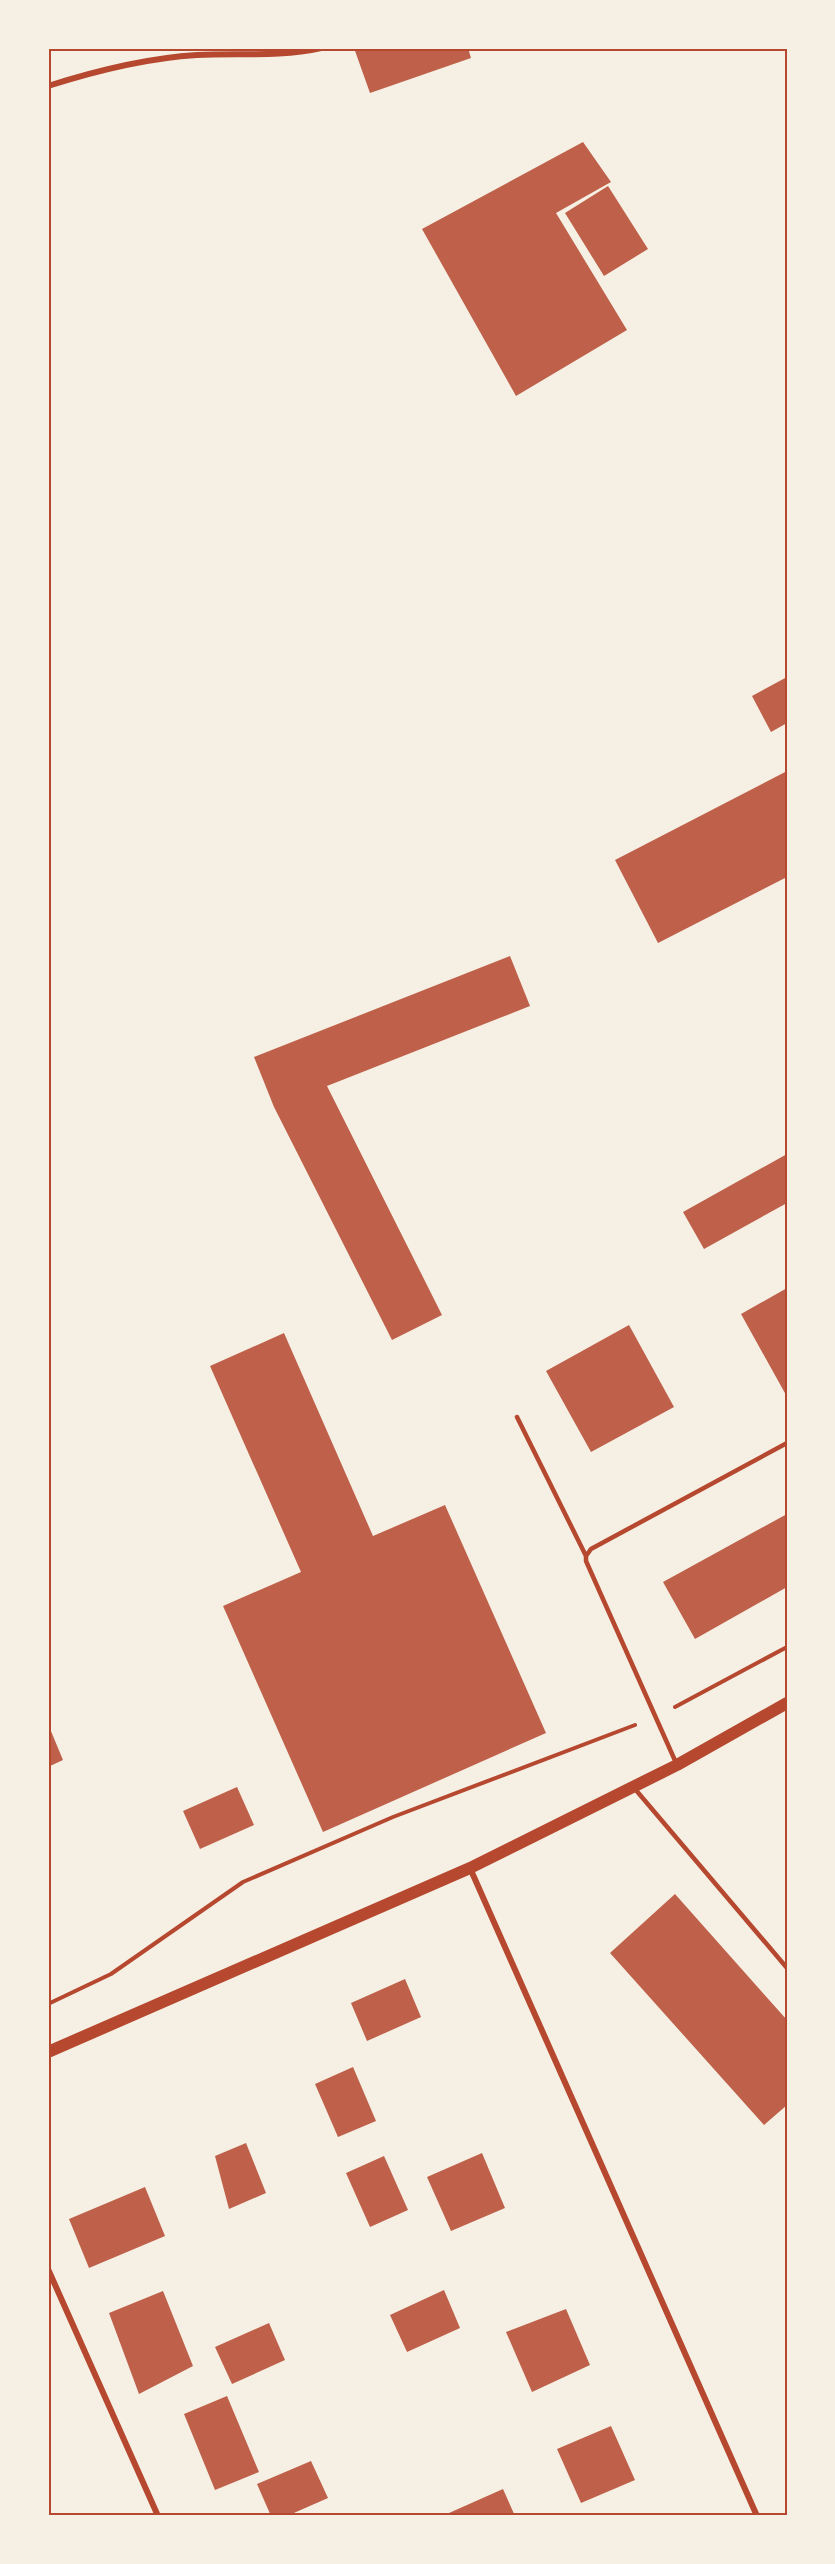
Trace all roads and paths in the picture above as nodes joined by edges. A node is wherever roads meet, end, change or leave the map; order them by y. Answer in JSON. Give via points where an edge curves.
{"nodes":[{"id":1,"x":321,"y":48,"type":"edge"},
{"id":2,"x":48,"y":86,"type":"edge"},
{"id":3,"x":517,"y":1417,"type":"dead end"},
{"id":4,"x":787,"y":1443,"type":"edge"},
{"id":5,"x":586,"y":1556,"type":"junction"},
{"id":6,"x":787,"y":1647,"type":"edge"},
{"id":7,"x":787,"y":1703,"type":"edge"},
{"id":8,"x":654,"y":1718,"type":"junction"},
{"id":9,"x":676,"y":1765,"type":"junction"},
{"id":10,"x":633,"y":1787,"type":"junction"},
{"id":11,"x":470,"y":1868,"type":"junction"},
{"id":12,"x":787,"y":1968,"type":"edge"},
{"id":13,"x":48,"y":2004,"type":"edge"},
{"id":14,"x":48,"y":2052,"type":"edge"},
{"id":15,"x":48,"y":2269,"type":"edge"},
{"id":16,"x":158,"y":2516,"type":"edge"},
{"id":17,"x":757,"y":2516,"type":"edge"}],
"edges":[{"from":1,"to":2,"type":"street","via":[[274,55],[182,56]]},
{"from":3,"to":5,"type":"lane"},
{"from":4,"to":5,"type":"lane"},
{"from":5,"to":8,"type":"lane"},
{"from":6,"to":8,"type":"path"},
{"from":7,"to":9,"type":"main road"},
{"from":8,"to":9,"type":"lane"},
{"from":8,"to":13,"type":"path","via":[[393,1817],[243,1882],[111,1974]]},
{"from":9,"to":10,"type":"main road"},
{"from":10,"to":11,"type":"main road"},
{"from":10,"to":12,"type":"lane"},
{"from":11,"to":14,"type":"main road"},
{"from":11,"to":17,"type":"street"},
{"from":15,"to":16,"type":"street"}]}
